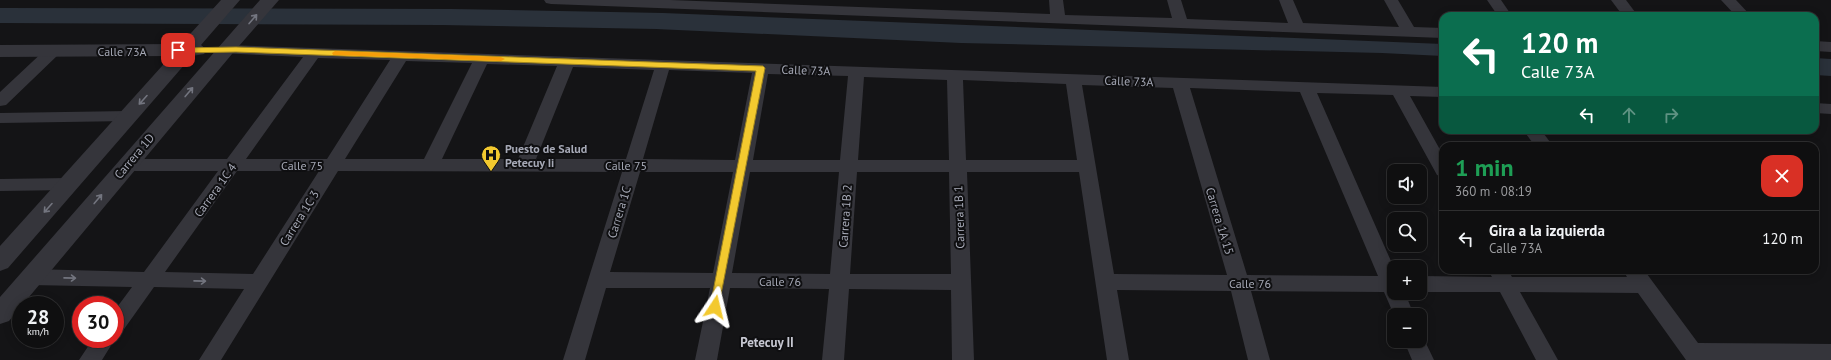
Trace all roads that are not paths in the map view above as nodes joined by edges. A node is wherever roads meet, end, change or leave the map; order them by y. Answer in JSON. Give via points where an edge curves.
{"nodes":[{"id":1,"x":551,"y":0,"type":"edge"},
{"id":2,"x":1056,"y":0,"type":"edge"},
{"id":3,"x":1174,"y":0,"type":"edge"},
{"id":4,"x":1286,"y":0,"type":"edge"},
{"id":5,"x":1391,"y":0,"type":"edge"},
{"id":6,"x":1494,"y":0,"type":"edge"},
{"id":7,"x":1618,"y":0,"type":"edge"},
{"id":8,"x":1728,"y":0,"type":"edge"},
{"id":9,"x":230,"y":2,"type":"edge"},
{"id":10,"x":268,"y":2,"type":"edge"},
{"id":11,"x":716,"y":3,"type":"edge"},
{"id":12,"x":826,"y":5,"type":"edge"},
{"id":13,"x":939,"y":7,"type":"edge"},
{"id":14,"x":1503,"y":12,"type":"edge"},
{"id":15,"x":1628,"y":12,"type":"edge"},
{"id":16,"x":1740,"y":12,"type":"edge"},
{"id":17,"x":1058,"y":19,"type":"junction"},
{"id":18,"x":1181,"y":23,"type":"junction"},
{"id":19,"x":1297,"y":27,"type":"junction"},
{"id":20,"x":1408,"y":31,"type":"junction"},
{"id":21,"x":1439,"y":33,"type":"edge"},
{"id":22,"x":1819,"y":46,"type":"edge"},
{"id":23,"x":1831,"y":47,"type":"edge"},
{"id":24,"x":0,"y":50,"type":"edge"},
{"id":25,"x":188,"y":50,"type":"junction"},
{"id":26,"x":225,"y":50,"type":"junction"},
{"id":27,"x":53,"y":51,"type":"junction"},
{"id":28,"x":314,"y":53,"type":"junction"},
{"id":29,"x":401,"y":56,"type":"junction"},
{"id":30,"x":482,"y":58,"type":"junction"},
{"id":31,"x":567,"y":61,"type":"junction"},
{"id":32,"x":663,"y":65,"type":"junction"},
{"id":33,"x":760,"y":68,"type":"junction"},
{"id":34,"x":856,"y":72,"type":"junction"},
{"id":35,"x":166,"y":75,"type":"junction"},
{"id":36,"x":203,"y":75,"type":"junction"},
{"id":37,"x":955,"y":75,"type":"junction"},
{"id":38,"x":1073,"y":79,"type":"junction"},
{"id":39,"x":1180,"y":83,"type":"junction"},
{"id":40,"x":1306,"y":87,"type":"junction"},
{"id":41,"x":1399,"y":91,"type":"junction"},
{"id":42,"x":1439,"y":92,"type":"edge"},
{"id":43,"x":0,"y":101,"type":"edge"},
{"id":44,"x":1819,"y":108,"type":"edge"},
{"id":45,"x":1831,"y":109,"type":"edge"},
{"id":46,"x":129,"y":116,"type":"junction"},
{"id":47,"x":0,"y":118,"type":"edge"},
{"id":48,"x":1439,"y":164,"type":"edge"},
{"id":49,"x":127,"y":165,"type":"junction"},
{"id":50,"x":233,"y":165,"type":"junction"},
{"id":51,"x":333,"y":165,"type":"junction"},
{"id":52,"x":430,"y":165,"type":"junction"},
{"id":53,"x":525,"y":165,"type":"junction"},
{"id":54,"x":633,"y":165,"type":"junction"},
{"id":55,"x":741,"y":165,"type":"junction"},
{"id":56,"x":849,"y":165,"type":"junction"},
{"id":57,"x":957,"y":166,"type":"junction"},
{"id":58,"x":1087,"y":166,"type":"junction"},
{"id":59,"x":69,"y":184,"type":"junction"},
{"id":60,"x":0,"y":185,"type":"edge"},
{"id":61,"x":1,"y":260,"type":"edge"},
{"id":62,"x":1387,"y":272,"type":"edge"},
{"id":63,"x":32,"y":277,"type":"junction"},
{"id":64,"x":1502,"y":277,"type":"edge"},
{"id":65,"x":1639,"y":278,"type":"edge"},
{"id":66,"x":150,"y":280,"type":"junction"},
{"id":67,"x":598,"y":280,"type":"junction"},
{"id":68,"x":719,"y":281,"type":"junction"},
{"id":69,"x":840,"y":281,"type":"junction"},
{"id":70,"x":259,"y":282,"type":"junction"},
{"id":71,"x":961,"y":282,"type":"junction"},
{"id":72,"x":1106,"y":282,"type":"junction"},
{"id":73,"x":1239,"y":283,"type":"junction"},
{"id":74,"x":1427,"y":283,"type":"edge"},
{"id":75,"x":1387,"y":288,"type":"edge"},
{"id":76,"x":0,"y":314,"type":"edge"},
{"id":77,"x":124,"y":314,"type":"edge"},
{"id":78,"x":99,"y":348,"type":"edge"},
{"id":79,"x":1418,"y":348,"type":"edge"},
{"id":80,"x":1831,"y":352,"type":"edge"},
{"id":81,"x":1695,"y":356,"type":"edge"},
{"id":82,"x":90,"y":360,"type":"edge"},
{"id":83,"x":210,"y":360,"type":"edge"},
{"id":84,"x":574,"y":360,"type":"edge"},
{"id":85,"x":706,"y":360,"type":"edge"},
{"id":86,"x":833,"y":360,"type":"edge"},
{"id":87,"x":963,"y":360,"type":"edge"},
{"id":88,"x":1118,"y":360,"type":"edge"},
{"id":89,"x":1259,"y":360,"type":"edge"},
{"id":90,"x":1423,"y":360,"type":"edge"},
{"id":91,"x":1547,"y":360,"type":"edge"}],
"edges":[{"from":1,"to":11,"type":"street"},
{"from":2,"to":17,"type":"street"},
{"from":3,"to":18,"type":"street"},
{"from":4,"to":19,"type":"street"},
{"from":5,"to":20,"type":"street"},
{"from":6,"to":14,"type":"street"},
{"from":7,"to":15,"type":"street"},
{"from":8,"to":16,"type":"street"},
{"from":9,"to":25,"type":"street"},
{"from":26,"to":10,"type":"street","name":"Carrera 1D","one_way":true},
{"from":11,"to":12,"type":"street"},
{"from":12,"to":13,"type":"street"},
{"from":13,"to":17,"type":"street"},
{"from":17,"to":18,"type":"street"},
{"from":18,"to":19,"type":"street"},
{"from":19,"to":20,"type":"street"},
{"from":20,"to":21,"type":"street"},
{"from":22,"to":23,"type":"street"},
{"from":24,"to":27,"type":"street","name":"Calle 73A"},
{"from":25,"to":26,"type":"street","name":"Calle 73A"},
{"from":25,"to":27,"type":"street","name":"Calle 73A"},
{"from":25,"to":35,"type":"street"},
{"from":26,"to":28,"type":"street","name":"Calle 73A"},
{"from":26,"to":36,"type":"street","name":"Carrera 1D"},
{"from":27,"to":43,"type":"street"},
{"from":28,"to":29,"type":"street","name":"Calle 73A"},
{"from":28,"to":50,"type":"street","name":"Carrera 1C 4"},
{"from":29,"to":30,"type":"street","name":"Calle 73A"},
{"from":29,"to":51,"type":"street","name":"Carrera 1C 3"},
{"from":30,"to":31,"type":"street","name":"Calle 73A"},
{"from":30,"to":52,"type":"street"},
{"from":31,"to":32,"type":"street","name":"Calle 73A"},
{"from":31,"to":53,"type":"street"},
{"from":32,"to":33,"type":"street","name":"Calle 73A"},
{"from":32,"to":54,"type":"street","name":"Carrera 1C"},
{"from":33,"to":34,"type":"street","name":"Calle 73A"},
{"from":33,"to":55,"type":"street"},
{"from":34,"to":37,"type":"street","name":"Calle 73A"},
{"from":34,"to":56,"type":"street","name":"Carrera 1B 2"},
{"from":35,"to":36,"type":"street","via":[[191,71]]},
{"from":35,"to":46,"type":"street","one_way":true},
{"from":49,"to":36,"type":"street","name":"Carrera 1D","one_way":true},
{"from":37,"to":38,"type":"street","name":"Calle 73A"},
{"from":37,"to":57,"type":"street","name":"Carrera 1B 1"},
{"from":38,"to":39,"type":"street","name":"Calle 73A"},
{"from":38,"to":58,"type":"street"},
{"from":39,"to":40,"type":"street","name":"Calle 73A"},
{"from":39,"to":73,"type":"street","name":"Carrera 1A 15"},
{"from":40,"to":41,"type":"street","name":"Calle 73A"},
{"from":40,"to":62,"type":"street"},
{"from":41,"to":42,"type":"street","name":"Calle 73A"},
{"from":41,"to":48,"type":"street"},
{"from":44,"to":45,"type":"street"},
{"from":46,"to":47,"type":"street"},
{"from":46,"to":59,"type":"street"},
{"from":49,"to":50,"type":"street","name":"Calle 75"},
{"from":63,"to":49,"type":"street","name":"Carrera 1D","one_way":true},
{"from":50,"to":51,"type":"street","name":"Calle 75"},
{"from":50,"to":66,"type":"street","name":"Carrera 1C 4"},
{"from":51,"to":52,"type":"street","name":"Calle 75"},
{"from":51,"to":70,"type":"street","name":"Carrera 1C 3"},
{"from":52,"to":53,"type":"street","name":"Calle 75"},
{"from":53,"to":54,"type":"street","name":"Calle 75"},
{"from":54,"to":55,"type":"street","name":"Calle 75"},
{"from":54,"to":67,"type":"street","name":"Carrera 1C"},
{"from":55,"to":56,"type":"street","name":"Calle 75"},
{"from":55,"to":68,"type":"street"},
{"from":56,"to":57,"type":"street","name":"Calle 75"},
{"from":56,"to":69,"type":"street","name":"Carrera 1B 2"},
{"from":57,"to":58,"type":"street","name":"Calle 75"},
{"from":57,"to":71,"type":"street","name":"Carrera 1B 1"},
{"from":58,"to":72,"type":"street"},
{"from":59,"to":60,"type":"street"},
{"from":59,"to":61,"type":"street","one_way":true},
{"from":63,"to":66,"type":"street","one_way":true},
{"from":63,"to":76,"type":"street","name":"Carrera 1D"},
{"from":64,"to":65,"type":"street"},
{"from":64,"to":74,"type":"street"},
{"from":64,"to":91,"type":"street"},
{"from":65,"to":81,"type":"street"},
{"from":66,"to":70,"type":"street","one_way":true},
{"from":66,"to":77,"type":"street","name":"Carrera 1C 4"},
{"from":67,"to":68,"type":"street","name":"Calle 76"},
{"from":67,"to":84,"type":"street","name":"Carrera 1C"},
{"from":68,"to":69,"type":"street","name":"Calle 76"},
{"from":68,"to":85,"type":"street"},
{"from":69,"to":71,"type":"street","name":"Calle 76"},
{"from":69,"to":86,"type":"street","name":"Carrera 1B 2"},
{"from":70,"to":83,"type":"street","name":"Carrera 1C 3"},
{"from":71,"to":87,"type":"street","name":"Carrera 1B 1"},
{"from":72,"to":73,"type":"street","name":"Calle 76"},
{"from":72,"to":88,"type":"street"},
{"from":73,"to":75,"type":"street","name":"Calle 76"},
{"from":73,"to":89,"type":"street","name":"Carrera 1A 15"},
{"from":78,"to":82,"type":"street"},
{"from":79,"to":90,"type":"street"},
{"from":80,"to":81,"type":"street"}]}
